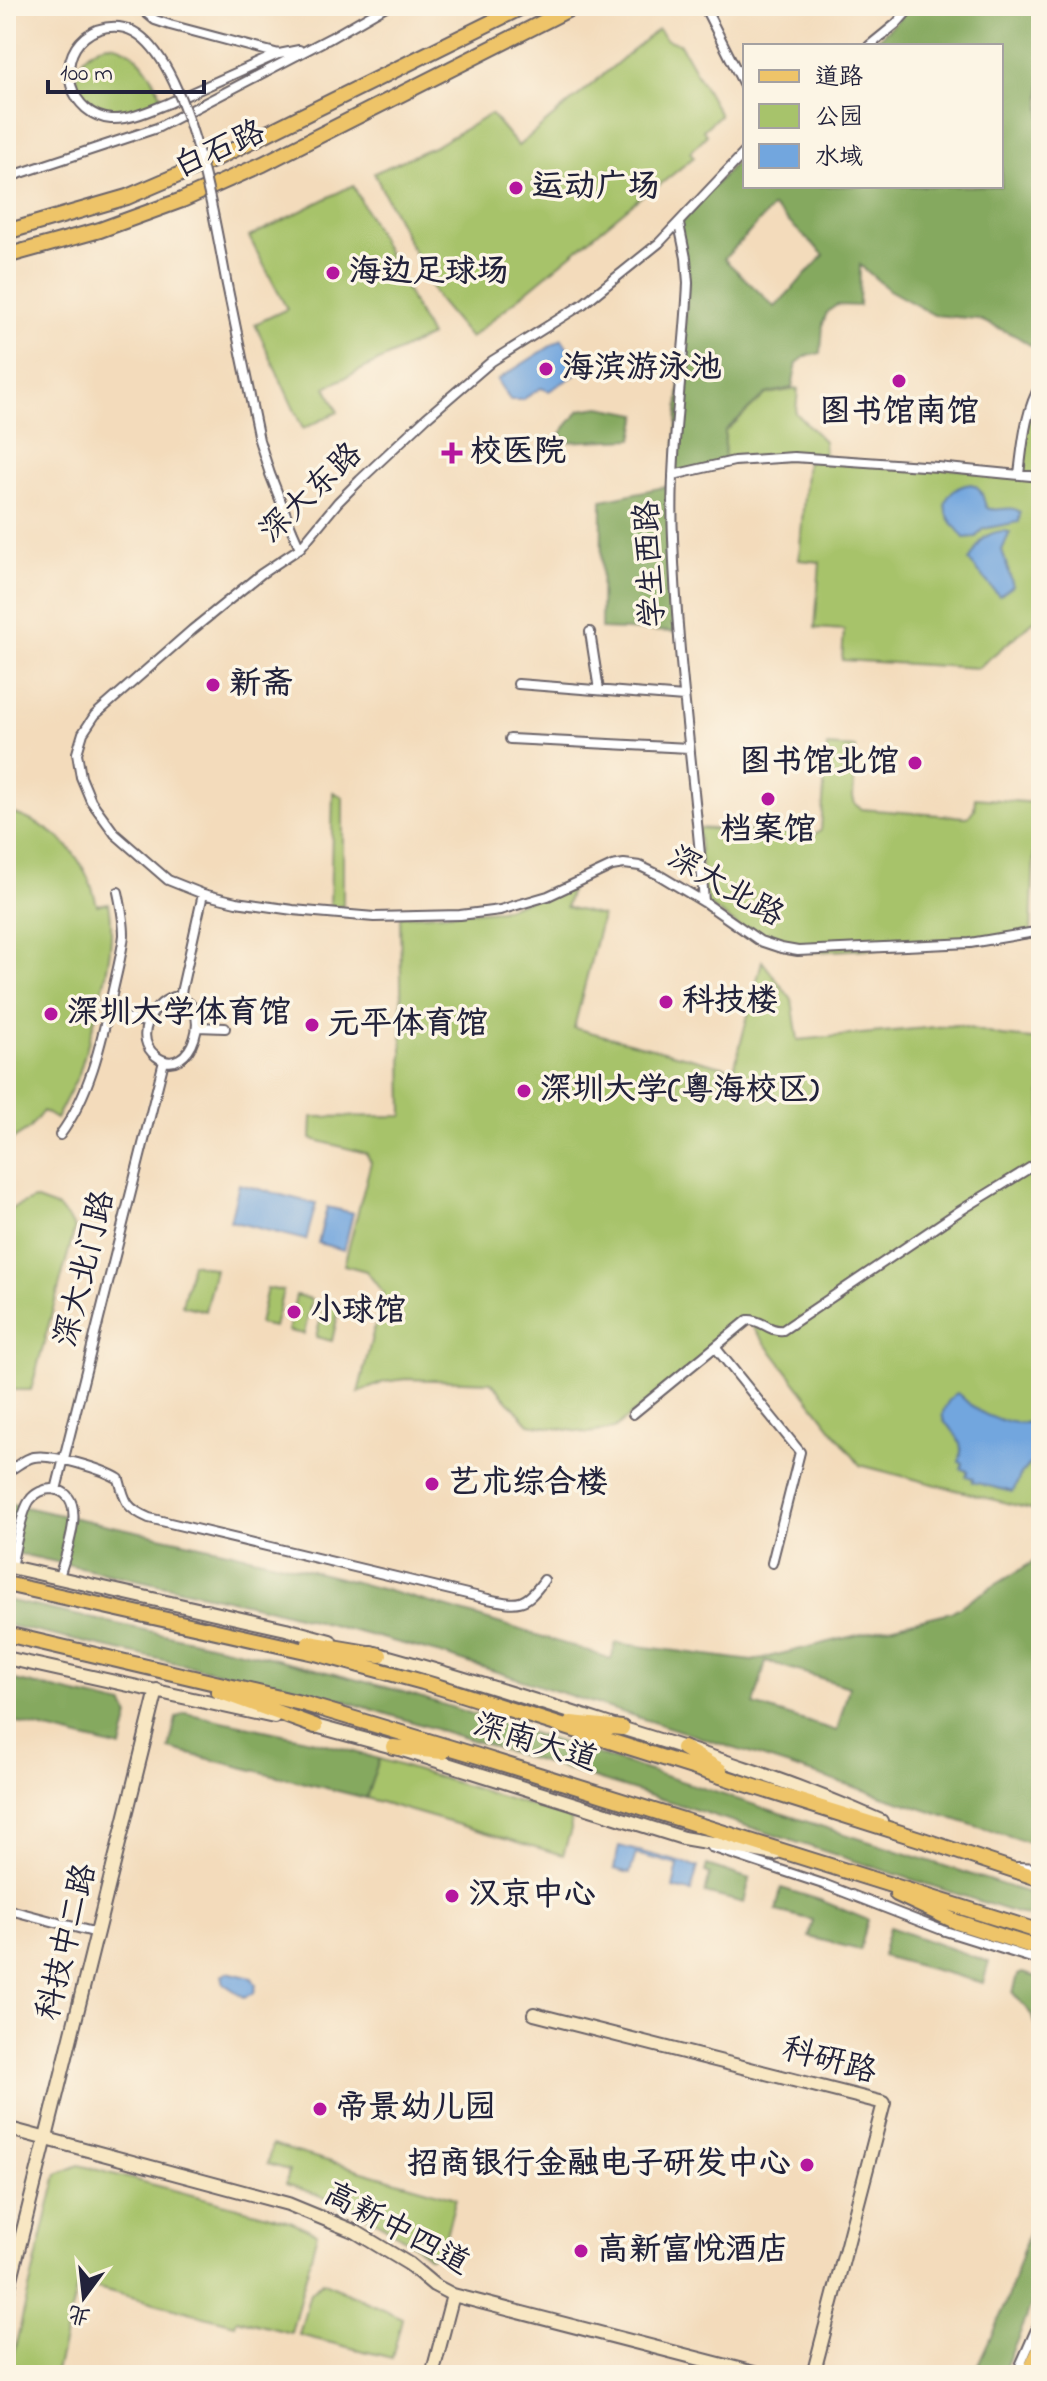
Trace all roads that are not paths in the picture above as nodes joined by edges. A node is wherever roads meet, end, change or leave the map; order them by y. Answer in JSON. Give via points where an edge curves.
{"nodes":[{"id":1,"x":138,"y":6,"type":"edge"},
{"id":2,"x":386,"y":6,"type":"edge"},
{"id":3,"x":524,"y":6,"type":"edge"},
{"id":4,"x":575,"y":6,"type":"edge"},
{"id":5,"x":704,"y":6,"type":"edge"},
{"id":6,"x":912,"y":6,"type":"edge"},
{"id":7,"x":330,"y":38,"type":"junction"},
{"id":8,"x":871,"y":44,"type":"edge"},
{"id":9,"x":279,"y":54,"type":"junction"},
{"id":10,"x":743,"y":83,"type":"edge"},
{"id":11,"x":743,"y":154,"type":"edge"},
{"id":12,"x":6,"y":178,"type":"edge"},
{"id":13,"x":679,"y":224,"type":"junction"},
{"id":14,"x":6,"y":232,"type":"edge"},
{"id":15,"x":6,"y":256,"type":"edge"},
{"id":16,"x":1041,"y":384,"type":"edge"},
{"id":17,"x":1019,"y":474,"type":"junction"},
{"id":18,"x":673,"y":475,"type":"junction"},
{"id":19,"x":1041,"y":477,"type":"edge"},
{"id":20,"x":300,"y":548,"type":"junction"},
{"id":21,"x":590,"y":632,"type":"dead end"},
{"id":22,"x":518,"y":684,"type":"dead end"},
{"id":23,"x":599,"y":690,"type":"junction"},
{"id":24,"x":684,"y":697,"type":"junction"},
{"id":25,"x":510,"y":739,"type":"dead end"},
{"id":26,"x":689,"y":748,"type":"junction"},
{"id":27,"x":118,"y":892,"type":"dead end"},
{"id":28,"x":203,"y":894,"type":"junction"},
{"id":29,"x":704,"y":902,"type":"junction"},
{"id":30,"x":1041,"y":931,"type":"edge"},
{"id":31,"x":180,"y":997,"type":"junction"},
{"id":32,"x":108,"y":1015,"type":"junction"},
{"id":33,"x":147,"y":1022,"type":"junction"},
{"id":34,"x":197,"y":1027,"type":"junction"},
{"id":35,"x":225,"y":1028,"type":"dead end"},
{"id":36,"x":164,"y":1061,"type":"junction"},
{"id":37,"x":60,"y":1135,"type":"dead end"},
{"id":38,"x":1041,"y":1161,"type":"edge"},
{"id":39,"x":715,"y":1347,"type":"junction"},
{"id":40,"x":633,"y":1414,"type":"dead end"},
{"id":41,"x":63,"y":1461,"type":"junction"},
{"id":42,"x":6,"y":1472,"type":"edge"},
{"id":43,"x":56,"y":1490,"type":"junction"},
{"id":44,"x":772,"y":1563,"type":"dead end"},
{"id":45,"x":9,"y":1566,"type":"edge"},
{"id":46,"x":59,"y":1577,"type":"junction"},
{"id":47,"x":544,"y":1580,"type":"dead end"},
{"id":48,"x":6,"y":1584,"type":"edge"},
{"id":49,"x":177,"y":1621,"type":"junction"},
{"id":50,"x":6,"y":1634,"type":"edge"},
{"id":51,"x":380,"y":1655,"type":"junction"},
{"id":52,"x":6,"y":1658,"type":"edge"},
{"id":53,"x":150,"y":1667,"type":"junction"},
{"id":54,"x":157,"y":1690,"type":"junction"},
{"id":55,"x":541,"y":1720,"type":"junction"},
{"id":56,"x":315,"y":1726,"type":"junction"},
{"id":57,"x":622,"y":1728,"type":"junction"},
{"id":58,"x":393,"y":1747,"type":"junction"},
{"id":59,"x":683,"y":1748,"type":"junction"},
{"id":60,"x":475,"y":1755,"type":"junction"},
{"id":61,"x":741,"y":1782,"type":"junction"},
{"id":62,"x":683,"y":1838,"type":"junction"},
{"id":63,"x":923,"y":1840,"type":"junction"},
{"id":64,"x":825,"y":1863,"type":"junction"},
{"id":65,"x":854,"y":1872,"type":"junction"},
{"id":66,"x":1041,"y":1874,"type":"edge"},
{"id":67,"x":6,"y":1909,"type":"edge"},
{"id":68,"x":1041,"y":1932,"type":"edge"},
{"id":69,"x":97,"y":1933,"type":"junction"},
{"id":70,"x":1041,"y":1949,"type":"edge"},
{"id":71,"x":1041,"y":1961,"type":"edge"},
{"id":72,"x":534,"y":2014,"type":"dead end"},
{"id":73,"x":6,"y":2128,"type":"edge"},
{"id":74,"x":45,"y":2139,"type":"junction"},
{"id":75,"x":453,"y":2295,"type":"junction"},
{"id":76,"x":6,"y":2299,"type":"edge"},
{"id":77,"x":1041,"y":2318,"type":"edge"},
{"id":78,"x":1041,"y":2347,"type":"edge"},
{"id":79,"x":432,"y":2375,"type":"edge"},
{"id":80,"x":762,"y":2375,"type":"edge"},
{"id":81,"x":813,"y":2375,"type":"edge"},
{"id":82,"x":1016,"y":2375,"type":"edge"},
{"id":83,"x":1028,"y":2375,"type":"edge"}],
"edges":[{"from":1,"to":9,"type":"street","via":[[155,20]]},
{"from":2,"to":7,"type":"street"},
{"from":3,"to":14,"type":"main road","name":"白石路","via":[[211,161],[127,197]]},
{"from":4,"to":15,"type":"main road","name":"白石路","via":[[195,194],[100,230]]},
{"from":5,"to":10,"type":"street"},
{"from":6,"to":8,"type":"street"},
{"from":7,"to":9,"type":"street"},
{"from":7,"to":12,"type":"street","via":[[157,128]]},
{"from":9,"to":20,"type":"street","bridge":true,"via":[[253,63],[183,96],[169,103],[120,119],[83,106],[68,71],[76,47],[88,35],[103,28],[126,28],[152,45],[174,84],[179,96],[184,109],[193,134],[206,180],[259,440]]},
{"from":11,"to":13,"type":"street","name":"深大东路"},
{"from":13,"to":18,"type":"street","name":"学生西路","via":[[688,283]]},
{"from":13,"to":20,"type":"street","name":"深大东路","via":[[583,304],[492,361],[360,480]]},
{"from":16,"to":17,"type":"street","via":[[1027,420]]},
{"from":17,"to":18,"type":"street","via":[[794,457],[734,461]]},
{"from":17,"to":19,"type":"street"},
{"from":18,"to":24,"type":"street","name":"学生西路"},
{"from":20,"to":28,"type":"street","name":"深大东路","via":[[261,574],[95,715],[77,753],[91,801],[115,834],[168,880]]},
{"from":21,"to":23,"type":"street"},
{"from":22,"to":23,"type":"street"},
{"from":23,"to":24,"type":"street"},
{"from":24,"to":26,"type":"street","name":"学生西路"},
{"from":25,"to":26,"type":"street"},
{"from":26,"to":29,"type":"street","name":"学生西路"},
{"from":27,"to":32,"type":"street","via":[[124,936]]},
{"from":28,"to":29,"type":"street","name":"深大北路","via":[[374,917],[460,915],[548,896],[624,864],[659,875]]},
{"from":28,"to":31,"type":"street"},
{"from":29,"to":30,"type":"street","name":"深大北路","via":[[760,941],[798,951],[970,943]]},
{"from":31,"to":33,"type":"street","via":[[164,1000]]},
{"from":31,"to":34,"type":"street","via":[[191,1006]]},
{"from":32,"to":33,"type":"street"},
{"from":32,"to":37,"type":"street","via":[[81,1101]]},
{"from":33,"to":36,"type":"street","via":[[152,1054]]},
{"from":34,"to":35,"type":"street"},
{"from":34,"to":36,"type":"street","via":[[188,1051],[177,1060]]},
{"from":36,"to":41,"type":"street","name":"深大北门路"},
{"from":38,"to":39,"type":"street","via":[[783,1330],[748,1320]]},
{"from":39,"to":40,"type":"street"},
{"from":39,"to":44,"type":"street","via":[[800,1452]]},
{"from":41,"to":42,"type":"street","via":[[31,1457]]},
{"from":41,"to":43,"type":"street","name":"深大北门路"},
{"from":41,"to":47,"type":"street","via":[[119,1479],[125,1501],[149,1518],[512,1604],[533,1596]]},
{"from":43,"to":45,"type":"street","via":[[38,1492],[29,1502]]},
{"from":43,"to":46,"type":"street","via":[[68,1496],[75,1513]]},
{"from":45,"to":46,"type":"main road"},
{"from":46,"to":51,"type":"main road"},
{"from":48,"to":49,"type":"main road","name":"深南大道"},
{"from":49,"to":51,"type":"main road"},
{"from":49,"to":55,"type":"main road","name":"深南大道","via":[[423,1682]]},
{"from":50,"to":53,"type":"main road","name":"深南大道"},
{"from":51,"to":57,"type":"main road"},
{"from":52,"to":54,"type":"main road"},
{"from":53,"to":56,"type":"main road"},
{"from":53,"to":60,"type":"main road","name":"深南大道","via":[[305,1704]]},
{"from":54,"to":56,"type":"main road"},
{"from":54,"to":69,"type":"main road","name":"科技中二路"},
{"from":55,"to":57,"type":"main road"},
{"from":55,"to":61,"type":"main road","name":"深南大道"},
{"from":56,"to":58,"type":"main road"},
{"from":57,"to":59,"type":"main road"},
{"from":58,"to":60,"type":"main road"},
{"from":58,"to":62,"type":"main road"},
{"from":59,"to":61,"type":"main road"},
{"from":59,"to":63,"type":"main road","via":[[843,1804]]},
{"from":60,"to":64,"type":"main road","name":"深南大道"},
{"from":61,"to":63,"type":"main road","name":"深南大道"},
{"from":62,"to":64,"type":"main road"},
{"from":62,"to":71,"type":"street"},
{"from":63,"to":66,"type":"main road","name":"深南大道"},
{"from":64,"to":65,"type":"main road","name":"深南大道"},
{"from":65,"to":68,"type":"main road","name":"深南大道"},
{"from":65,"to":70,"type":"main road","via":[[957,1922]]},
{"from":67,"to":69,"type":"street"},
{"from":69,"to":74,"type":"main road","name":"科技中二路"},
{"from":72,"to":81,"type":"main road","name":"科研路","via":[[884,2103]]},
{"from":73,"to":74,"type":"main road","name":"高新中四道"},
{"from":74,"to":75,"type":"main road","name":"高新中四道","via":[[315,2214],[383,2247]]},
{"from":74,"to":76,"type":"main road","name":"科技中二路"},
{"from":75,"to":79,"type":"main road"},
{"from":75,"to":80,"type":"main road","name":"高新中四道"},
{"from":77,"to":82,"type":"street"},
{"from":78,"to":83,"type":"main road"}]}
